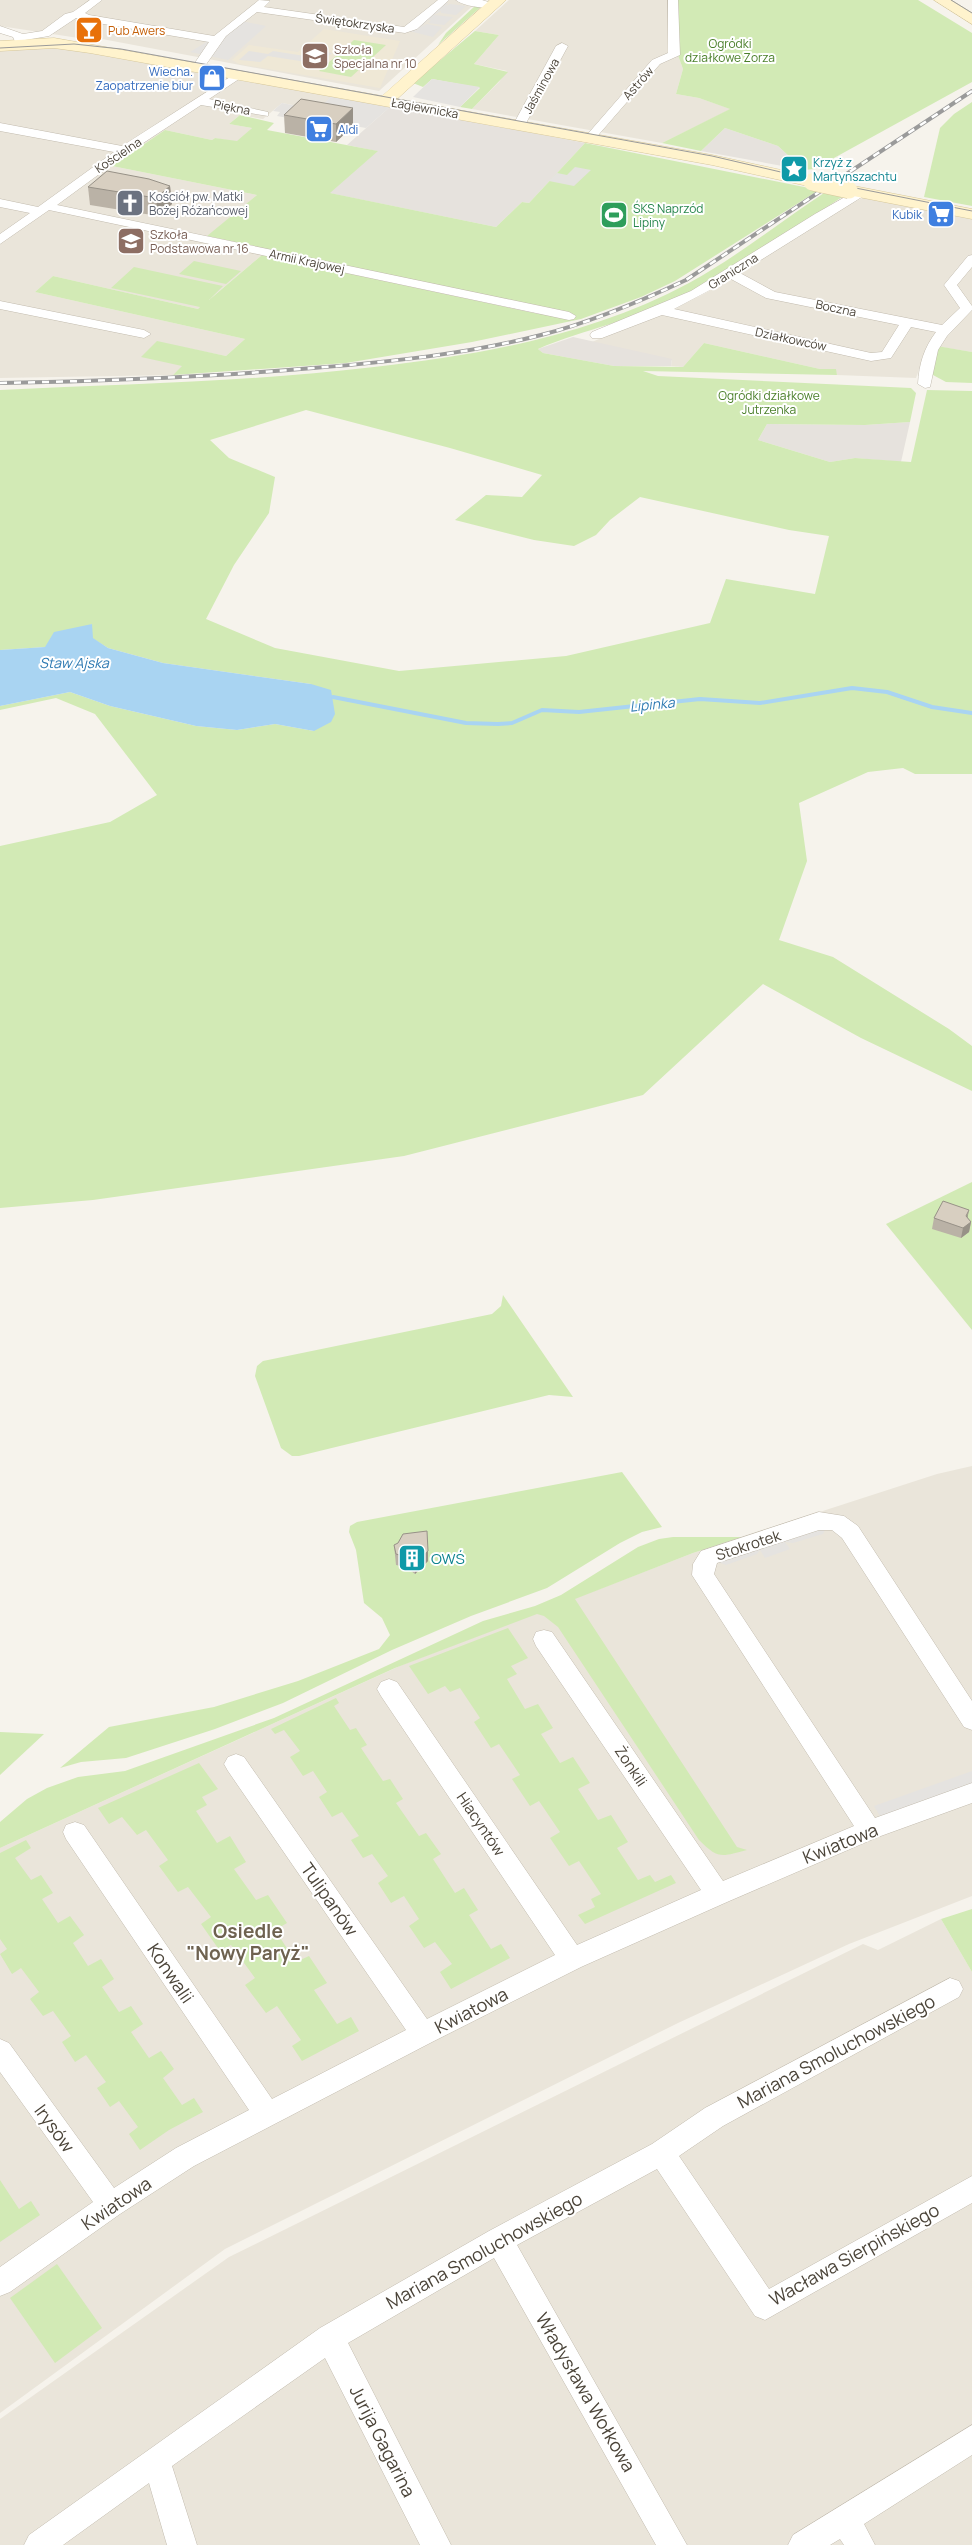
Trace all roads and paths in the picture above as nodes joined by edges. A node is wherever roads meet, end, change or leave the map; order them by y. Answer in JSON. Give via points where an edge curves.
{"nodes":[{"id":1,"x":97,"y":0,"type":"edge"},
{"id":2,"x":266,"y":0,"type":"edge"},
{"id":3,"x":444,"y":0,"type":"edge"},
{"id":4,"x":461,"y":0,"type":"edge"},
{"id":5,"x":673,"y":0,"type":"edge"},
{"id":6,"x":941,"y":0,"type":"edge"},
{"id":7,"x":496,"y":3,"type":"edge"},
{"id":8,"x":255,"y":9,"type":"junction"},
{"id":9,"x":76,"y":14,"type":"junction"},
{"id":10,"x":972,"y":19,"type":"edge"},
{"id":11,"x":0,"y":29,"type":"edge"},
{"id":12,"x":18,"y":38,"type":"junction"},
{"id":13,"x":216,"y":40,"type":"junction"},
{"id":14,"x":0,"y":41,"type":"edge"},
{"id":15,"x":0,"y":46,"type":"edge"},
{"id":16,"x":562,"y":46,"type":"dead end"},
{"id":17,"x":198,"y":67,"type":"junction"},
{"id":18,"x":238,"y":75,"type":"junction"},
{"id":19,"x":199,"y":101,"type":"junction"},
{"id":20,"x":385,"y":101,"type":"junction"},
{"id":21,"x":264,"y":114,"type":"dead end"},
{"id":22,"x":519,"y":125,"type":"junction"},
{"id":23,"x":0,"y":127,"type":"edge"},
{"id":24,"x":590,"y":138,"type":"junction"},
{"id":25,"x":124,"y":150,"type":"junction"},
{"id":26,"x":855,"y":191,"type":"junction"},
{"id":27,"x":0,"y":203,"type":"edge"},
{"id":28,"x":42,"y":208,"type":"junction"},
{"id":29,"x":972,"y":214,"type":"edge"},
{"id":30,"x":0,"y":240,"type":"edge"},
{"id":31,"x":972,"y":259,"type":"edge"},
{"id":32,"x":731,"y":274,"type":"junction"},
{"id":33,"x":968,"y":300,"type":"edge"},
{"id":34,"x":0,"y":305,"type":"edge"},
{"id":35,"x":659,"y":310,"type":"junction"},
{"id":36,"x":569,"y":316,"type":"dead end"},
{"id":37,"x":907,"y":323,"type":"junction"},
{"id":38,"x":946,"y":330,"type":"junction"},
{"id":39,"x":144,"y":334,"type":"dead end"},
{"id":40,"x":597,"y":335,"type":"dead end"},
{"id":41,"x":925,"y":384,"type":"dead end"},
{"id":42,"x":544,"y":1639,"type":"dead end"},
{"id":43,"x":389,"y":1689,"type":"dead end"},
{"id":44,"x":972,"y":1720,"type":"edge"},
{"id":45,"x":236,"y":1764,"type":"dead end"},
{"id":46,"x":972,"y":1793,"type":"edge"},
{"id":47,"x":870,"y":1830,"type":"junction"},
{"id":48,"x":75,"y":1832,"type":"dead end"},
{"id":49,"x":718,"y":1894,"type":"junction"},
{"id":50,"x":572,"y":1960,"type":"junction"},
{"id":51,"x":950,"y":1989,"type":"dead end"},
{"id":52,"x":423,"y":2034,"type":"junction"},
{"id":53,"x":0,"y":2051,"type":"edge"},
{"id":54,"x":267,"y":2114,"type":"junction"},
{"id":55,"x":661,"y":2152,"type":"junction"},
{"id":56,"x":972,"y":2189,"type":"edge"},
{"id":57,"x":111,"y":2205,"type":"junction"},
{"id":58,"x":499,"y":2240,"type":"junction"},
{"id":59,"x":0,"y":2283,"type":"edge"},
{"id":60,"x":330,"y":2338,"type":"junction"},
{"id":61,"x":972,"y":2440,"type":"edge"},
{"id":62,"x":156,"y":2460,"type":"junction"},
{"id":63,"x":845,"y":2520,"type":"junction"},
{"id":64,"x":39,"y":2545,"type":"edge"},
{"id":65,"x":182,"y":2545,"type":"edge"},
{"id":66,"x":436,"y":2545,"type":"edge"},
{"id":67,"x":672,"y":2545,"type":"edge"},
{"id":68,"x":803,"y":2545,"type":"edge"},
{"id":69,"x":860,"y":2545,"type":"edge"}],
"edges":[{"from":1,"to":9,"type":"street"},
{"from":2,"to":8,"type":"street"},
{"from":3,"to":8,"type":"street","name":"Świętokrzyska","via":[[413,27],[404,30]]},
{"from":4,"to":7,"type":"street"},
{"from":5,"to":24,"type":"street","name":"Astrów","via":[[674,55],[656,62]]},
{"from":6,"to":10,"type":"street"},
{"from":7,"to":20,"type":"street"},
{"from":8,"to":13,"type":"street"},
{"from":9,"to":12,"type":"street","via":[[45,34]]},
{"from":9,"to":13,"type":"street"},
{"from":11,"to":12,"type":"street"},
{"from":12,"to":14,"type":"street"},
{"from":12,"to":15,"type":"street","name":"Łagiewnicka"},
{"from":12,"to":17,"type":"street","name":"Łagiewnicka"},
{"from":13,"to":17,"type":"street","via":[[205,62]]},
{"from":16,"to":22,"type":"street","name":"Jaśminowa"},
{"from":17,"to":18,"type":"street","name":"Łagiewnicka"},
{"from":18,"to":19,"type":"street","name":"Kościelna"},
{"from":18,"to":20,"type":"street","name":"Łagiewnicka"},
{"from":19,"to":21,"type":"street","name":"Piękna"},
{"from":19,"to":25,"type":"street","name":"Kościelna"},
{"from":20,"to":22,"type":"street","name":"Łagiewnicka"},
{"from":22,"to":24,"type":"street","name":"Łagiewnicka"},
{"from":23,"to":25,"type":"street"},
{"from":24,"to":26,"type":"street","name":"Łagiewnicka","bridge":true},
{"from":25,"to":28,"type":"street","name":"Kościelna"},
{"from":26,"to":29,"type":"street","name":"Łagiewnicka"},
{"from":26,"to":32,"type":"street","name":"Graniczna"},
{"from":27,"to":28,"type":"street","name":"Armii Krajowej"},
{"from":28,"to":30,"type":"street","name":"Kościelna"},
{"from":28,"to":36,"type":"street","name":"Armii Krajowej"},
{"from":31,"to":33,"type":"street","via":[[950,285]]},
{"from":32,"to":35,"type":"street","name":"Graniczna","via":[[693,296]]},
{"from":32,"to":37,"type":"street","name":"Boczna","via":[[771,295]]},
{"from":33,"to":38,"type":"street","via":[[967,308]]},
{"from":34,"to":39,"type":"street"},
{"from":35,"to":37,"type":"street","name":"Działkowców","via":[[871,357],[886,355]]},
{"from":35,"to":40,"type":"street","name":"Graniczna"},
{"from":37,"to":38,"type":"street","name":"Boczna"},
{"from":38,"to":41,"type":"street","via":[[925,363]]},
{"from":42,"to":49,"type":"street","name":"Żonkili"},
{"from":43,"to":50,"type":"street","name":"Hiacyntów"},
{"from":44,"to":47,"type":"street","name":"Stokrotek","via":[[842,1523],[819,1521],[710,1557],[704,1564],[703,1575]]},
{"from":45,"to":52,"type":"street","name":"Tulipanów"},
{"from":46,"to":47,"type":"street","name":"Kwiatowa"},
{"from":47,"to":49,"type":"street","name":"Kwiatowa"},
{"from":48,"to":54,"type":"street","name":"Konwalii"},
{"from":49,"to":50,"type":"street","name":"Kwiatowa"},
{"from":50,"to":52,"type":"street","name":"Kwiatowa"},
{"from":51,"to":55,"type":"street","name":"Mariana Smoluchowskiego","via":[[714,2117]]},
{"from":52,"to":54,"type":"street","name":"Kwiatowa"},
{"from":53,"to":57,"type":"street","name":"Irysów"},
{"from":54,"to":57,"type":"street","name":"Kwiatowa","via":[[185,2157]]},
{"from":55,"to":56,"type":"street","name":"Wacława Sierpińskiego","via":[[765,2306]]},
{"from":55,"to":58,"type":"street","name":"Mariana Smoluchowskiego"},
{"from":57,"to":59,"type":"street","name":"Kwiatowa"},
{"from":58,"to":60,"type":"street","name":"Mariana Smoluchowskiego"},
{"from":58,"to":67,"type":"street","name":"Władysława Wołkowa"},
{"from":60,"to":62,"type":"street","name":"Mariana Smoluchowskiego"},
{"from":60,"to":66,"type":"street","name":"Jurija Gagarina"},
{"from":61,"to":63,"type":"street"},
{"from":62,"to":64,"type":"street","name":"Mariana Smoluchowskiego"},
{"from":62,"to":65,"type":"street"},
{"from":63,"to":68,"type":"street"},
{"from":63,"to":69,"type":"street"}]}
